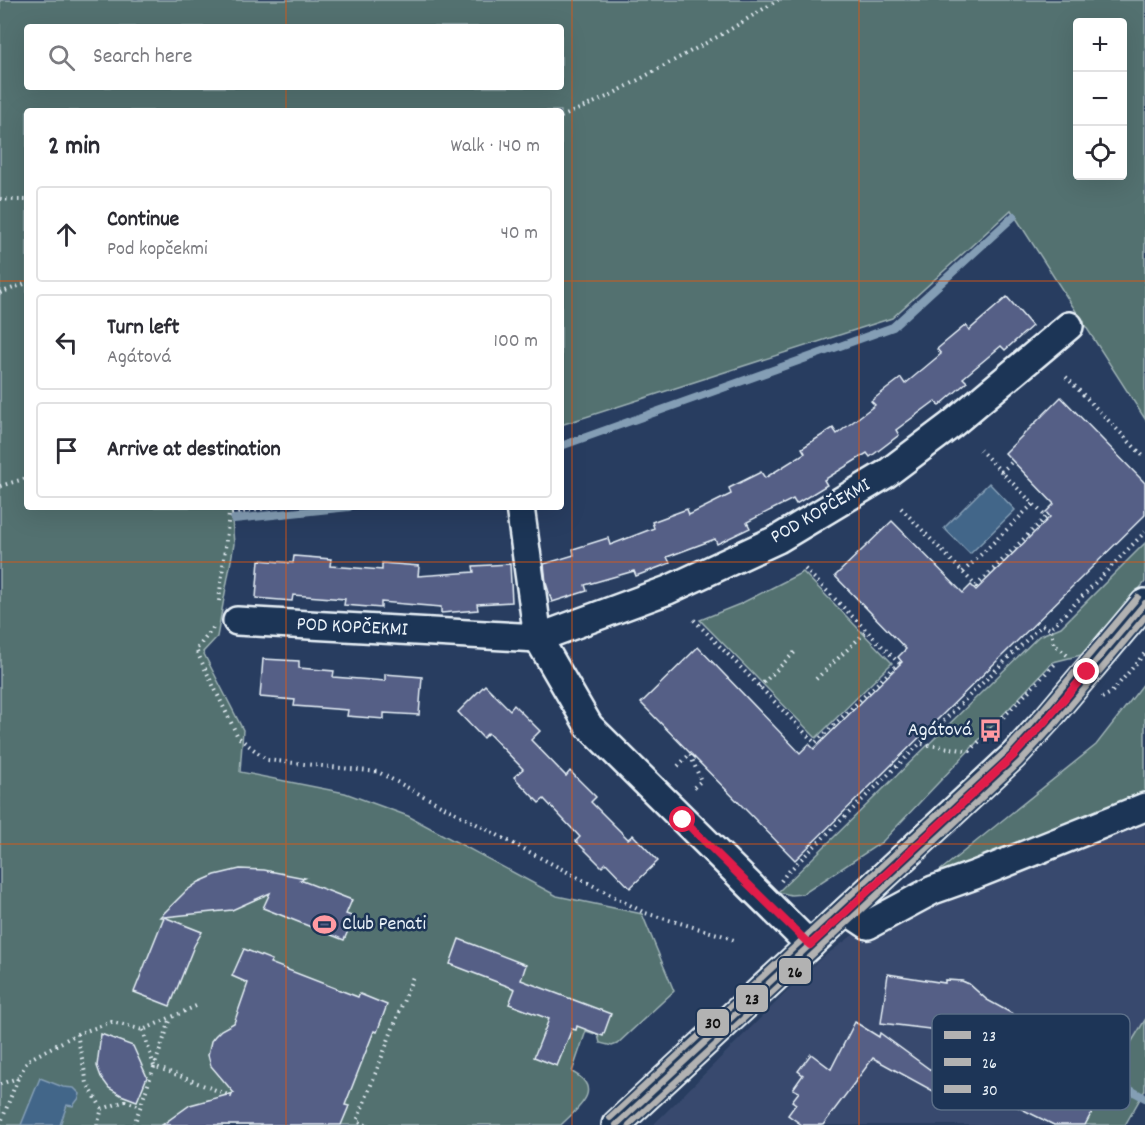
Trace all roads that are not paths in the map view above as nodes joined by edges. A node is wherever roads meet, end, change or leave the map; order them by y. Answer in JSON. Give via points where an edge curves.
{"nodes":[{"id":1,"x":1069,"y":326,"type":"dead end"},
{"id":2,"x":520,"y":510,"type":"edge"},
{"id":3,"x":1145,"y":603,"type":"edge"},
{"id":4,"x":227,"y":622,"type":"road end"},
{"id":5,"x":538,"y":638,"type":"junction"},
{"id":6,"x":1145,"y":807,"type":"edge"},
{"id":7,"x":847,"y":911,"type":"junction"},
{"id":8,"x":810,"y":945,"type":"junction"},
{"id":9,"x":616,"y":1125,"type":"edge"}],
"edges":[{"from":1,"to":5,"type":"street","name":"POD KOPČEKMI","via":[[886,474],[777,538],[668,590]]},
{"from":2,"to":5,"type":"street"},
{"from":3,"to":7,"type":"street","via":[[1013,756]]},
{"from":4,"to":5,"type":"street","name":"POD KOPČEKMI"},
{"from":5,"to":8,"type":"street","via":[[589,726]]},
{"from":6,"to":7,"type":"street","via":[[933,890],[868,925]]},
{"from":7,"to":8,"type":"street"},
{"from":8,"to":9,"type":"street"}]}
